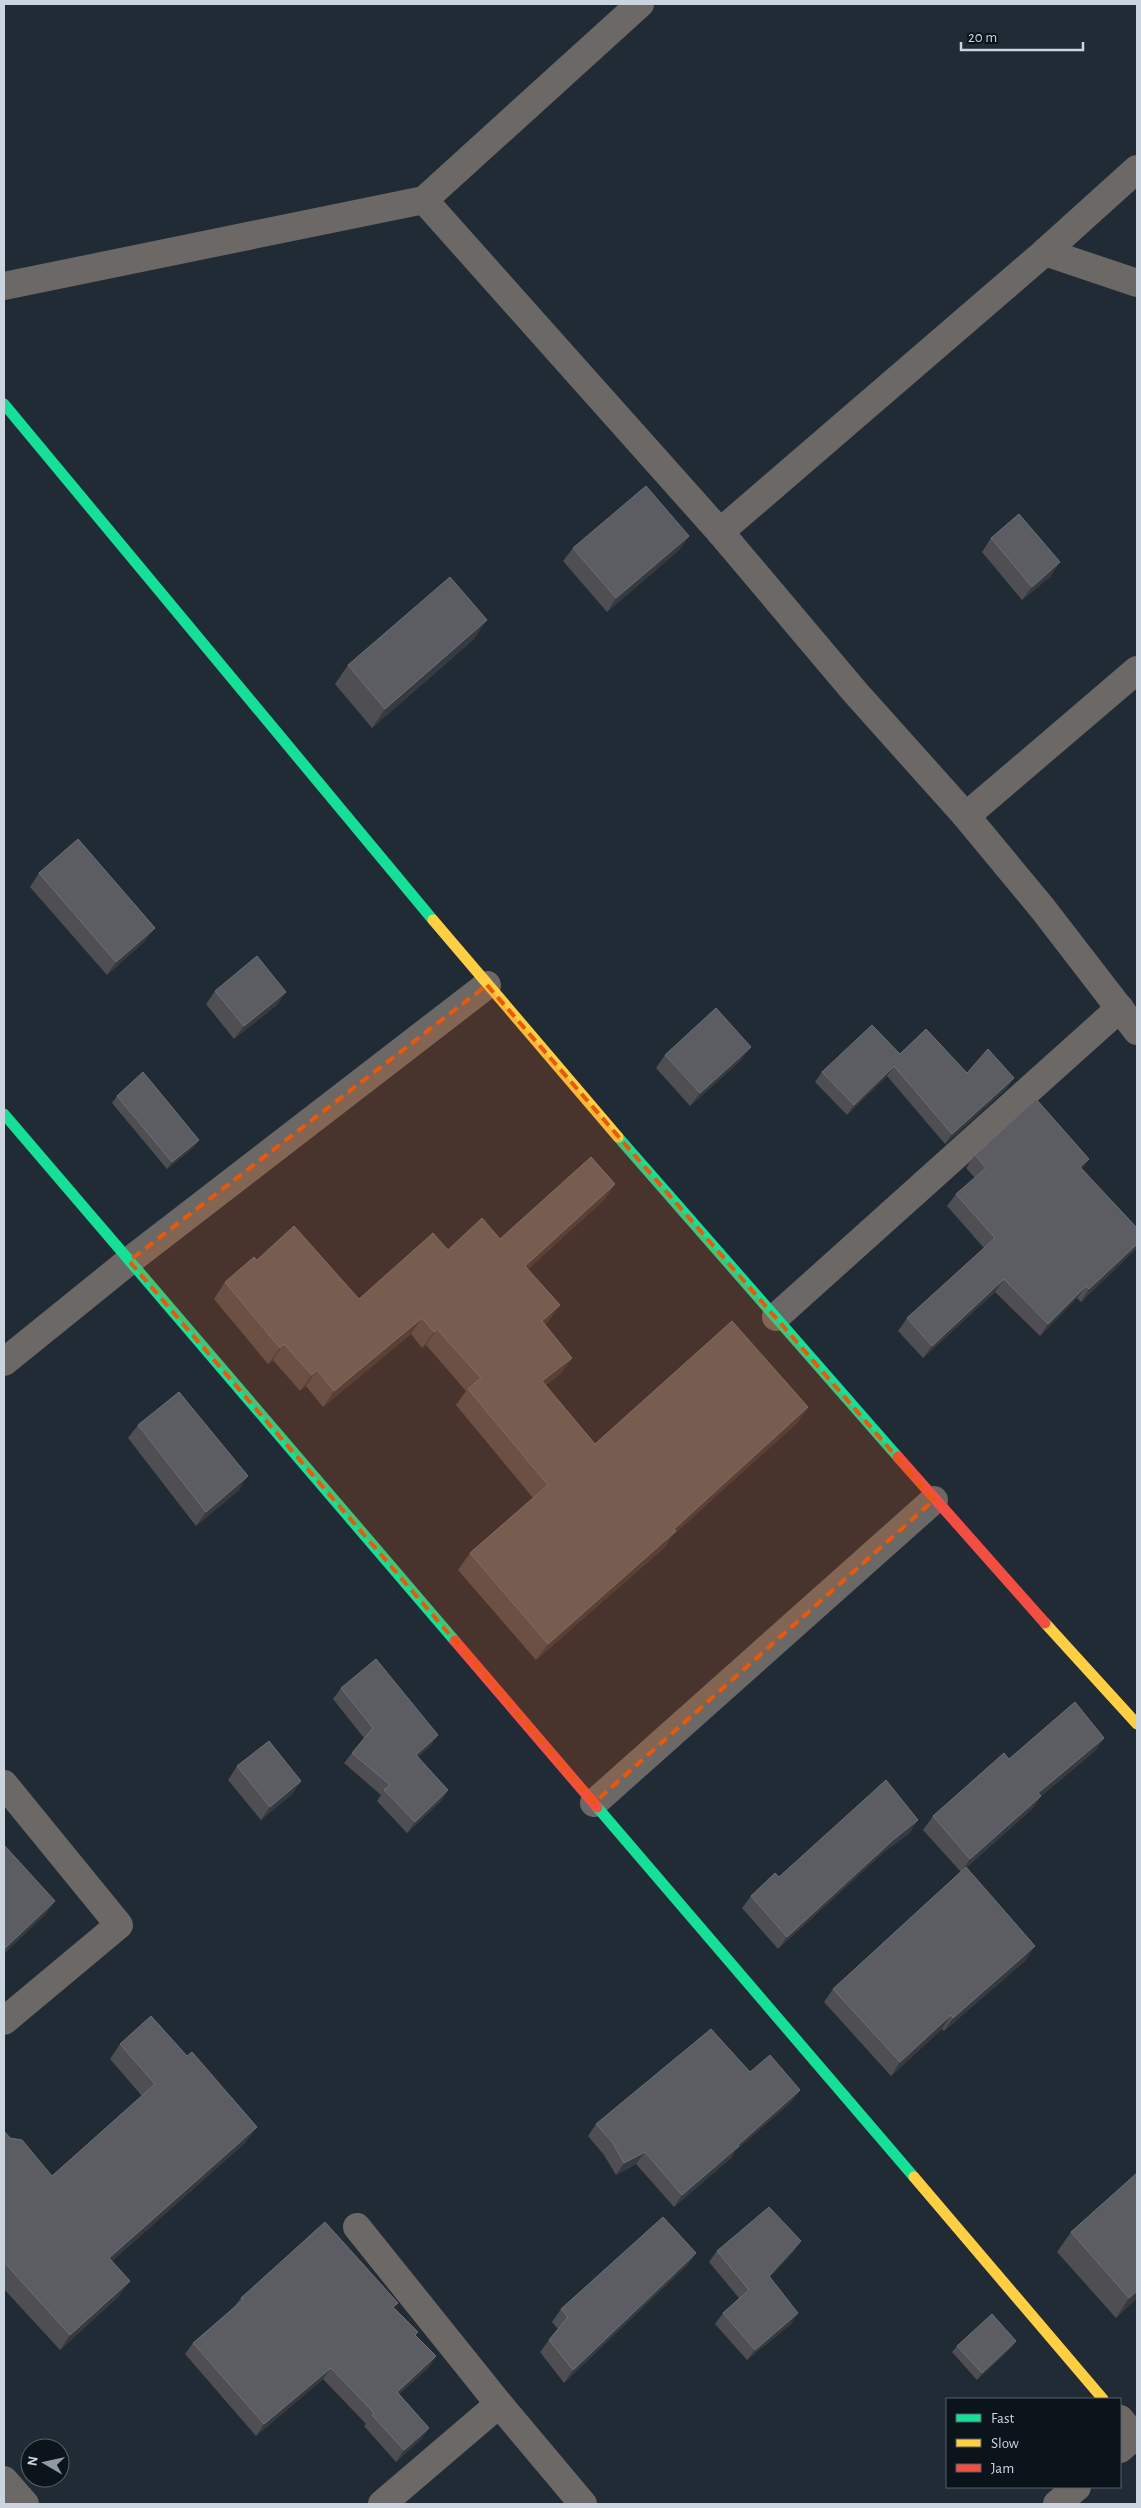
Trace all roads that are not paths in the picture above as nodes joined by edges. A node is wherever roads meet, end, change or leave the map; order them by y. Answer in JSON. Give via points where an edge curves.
{"nodes":[{"id":1,"x":640,"y":4,"type":"edge"},
{"id":2,"x":1137,"y":169,"type":"edge"},
{"id":3,"x":424,"y":200,"type":"junction"},
{"id":4,"x":1045,"y":252,"type":"junction"},
{"id":5,"x":1137,"y":283,"type":"edge"},
{"id":6,"x":4,"y":286,"type":"edge"},
{"id":7,"x":4,"y":404,"type":"edge"},
{"id":8,"x":720,"y":532,"type":"junction"},
{"id":9,"x":1137,"y":670,"type":"edge"},
{"id":10,"x":966,"y":816,"type":"junction"},
{"id":11,"x":488,"y":985,"type":"junction"},
{"id":12,"x":1120,"y":1008,"type":"junction"},
{"id":13,"x":1137,"y":1031,"type":"edge"},
{"id":14,"x":4,"y":1114,"type":"edge"},
{"id":15,"x":129,"y":1261,"type":"junction"},
{"id":16,"x":776,"y":1316,"type":"junction"},
{"id":17,"x":4,"y":1362,"type":"edge"},
{"id":18,"x":934,"y":1500,"type":"junction"},
{"id":19,"x":1137,"y":1724,"type":"edge"},
{"id":20,"x":4,"y":1784,"type":"edge"},
{"id":21,"x":594,"y":1803,"type":"junction"},
{"id":22,"x":4,"y":2021,"type":"edge"},
{"id":23,"x":357,"y":2227,"type":"dead end"},
{"id":24,"x":1102,"y":2398,"type":"edge"},
{"id":25,"x":499,"y":2404,"type":"junction"},
{"id":26,"x":4,"y":2480,"type":"edge"},
{"id":27,"x":1075,"y":2488,"type":"edge"},
{"id":28,"x":24,"y":2504,"type":"edge"},
{"id":29,"x":382,"y":2504,"type":"edge"},
{"id":30,"x":583,"y":2504,"type":"edge"},
{"id":31,"x":1057,"y":2504,"type":"edge"}],
"edges":[{"from":1,"to":3,"type":"street"},
{"from":2,"to":4,"type":"street"},
{"from":3,"to":6,"type":"street"},
{"from":3,"to":8,"type":"street"},
{"from":4,"to":5,"type":"street"},
{"from":4,"to":8,"type":"street"},
{"from":7,"to":11,"type":"street"},
{"from":8,"to":10,"type":"street","via":[[855,692]]},
{"from":9,"to":10,"type":"street"},
{"from":10,"to":12,"type":"street","via":[[1043,908]]},
{"from":11,"to":15,"type":"street"},
{"from":11,"to":16,"type":"street"},
{"from":12,"to":13,"type":"street"},
{"from":12,"to":16,"type":"street"},
{"from":14,"to":15,"type":"street"},
{"from":15,"to":17,"type":"street"},
{"from":15,"to":21,"type":"street"},
{"from":16,"to":18,"type":"street"},
{"from":18,"to":19,"type":"street"},
{"from":18,"to":21,"type":"street"},
{"from":20,"to":22,"type":"street","via":[[119,1925]]},
{"from":21,"to":24,"type":"street"},
{"from":23,"to":25,"type":"street"},
{"from":25,"to":29,"type":"street"},
{"from":25,"to":30,"type":"street"},
{"from":26,"to":28,"type":"street"},
{"from":27,"to":31,"type":"street"}]}
